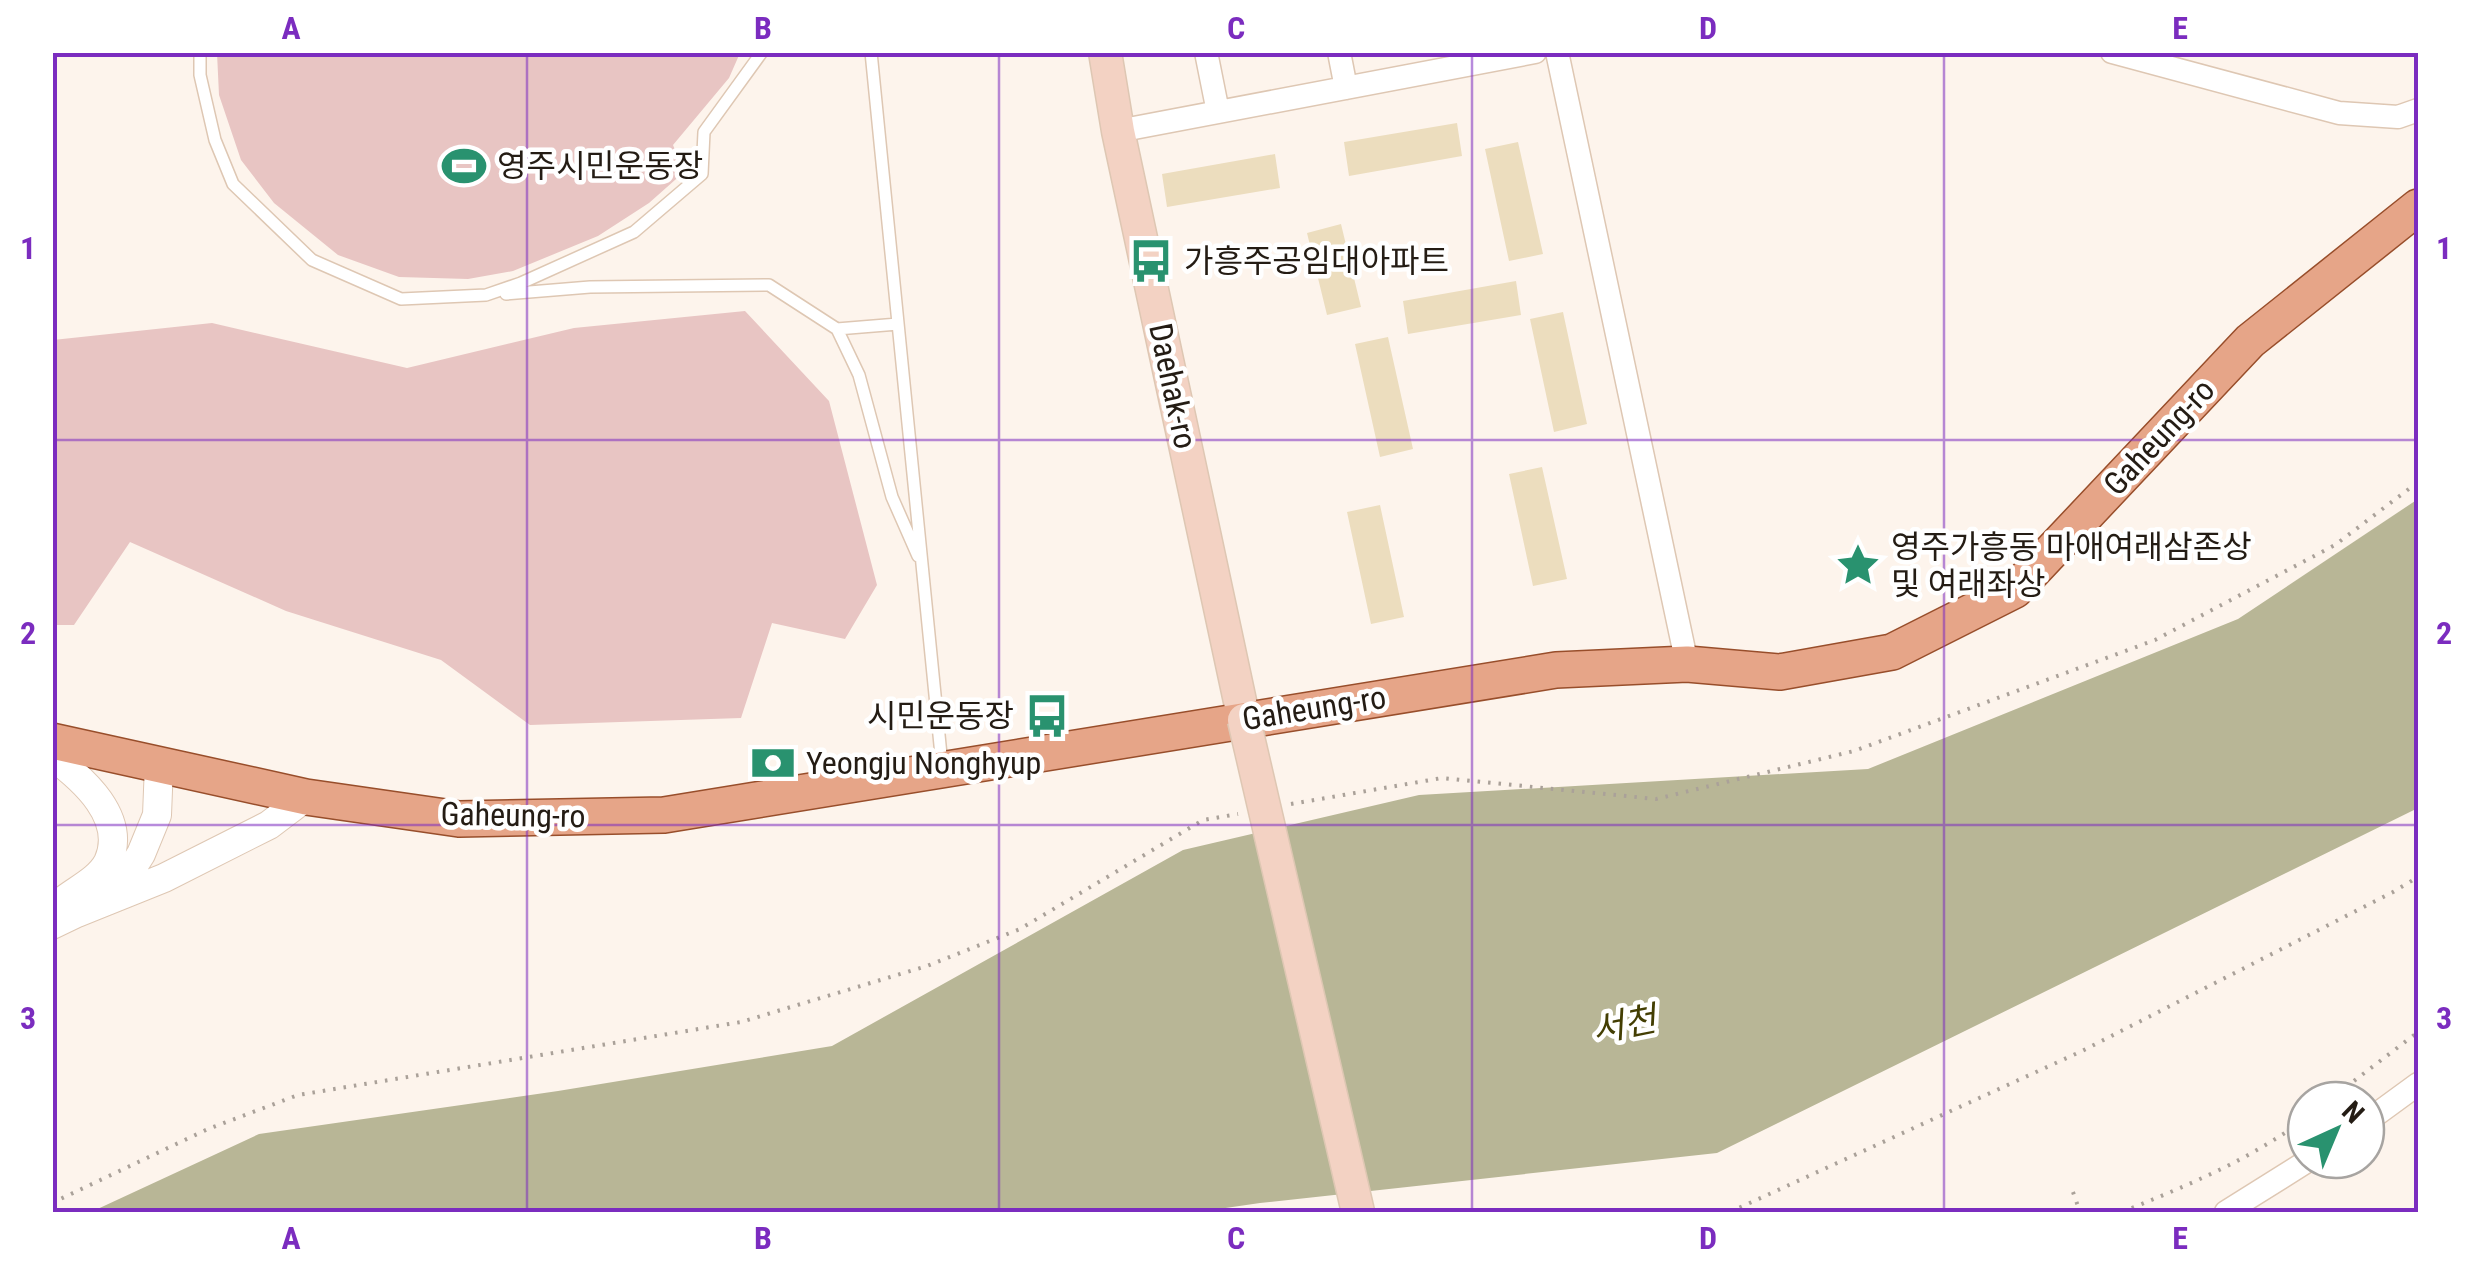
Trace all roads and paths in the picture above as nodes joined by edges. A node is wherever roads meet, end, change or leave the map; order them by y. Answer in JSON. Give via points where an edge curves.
{"nodes":[{"id":1,"x":200,"y":52,"type":"edge"},
{"id":2,"x":762,"y":52,"type":"edge"},
{"id":3,"x":871,"y":52,"type":"edge"},
{"id":4,"x":1104,"y":52,"type":"edge"},
{"id":5,"x":1206,"y":52,"type":"edge"},
{"id":6,"x":1339,"y":52,"type":"edge"},
{"id":7,"x":1536,"y":52,"type":"edge"},
{"id":8,"x":1557,"y":52,"type":"edge"},
{"id":9,"x":2112,"y":52,"type":"edge"},
{"id":10,"x":1475,"y":58,"type":"edge"},
{"id":11,"x":1346,"y":88,"type":"junction"},
{"id":12,"x":2418,"y":110,"type":"edge"},
{"id":13,"x":1218,"y":112,"type":"junction"},
{"id":14,"x":1118,"y":131,"type":"junction"},
{"id":15,"x":2418,"y":207,"type":"edge"},
{"id":16,"x":486,"y":296,"type":"junction"},
{"id":17,"x":898,"y":324,"type":"junction"},
{"id":18,"x":837,"y":329,"type":"junction"},
{"id":19,"x":2418,"y":482,"type":"edge"},
{"id":20,"x":922,"y":565,"type":"junction"},
{"id":21,"x":1687,"y":664,"type":"junction"},
{"id":22,"x":1244,"y":720,"type":"junction"},
{"id":23,"x":52,"y":742,"type":"edge"},
{"id":24,"x":52,"y":756,"type":"edge"},
{"id":25,"x":159,"y":765,"type":"junction"},
{"id":26,"x":942,"y":769,"type":"junction"},
{"id":27,"x":306,"y":797,"type":"junction"},
{"id":28,"x":1277,"y":807,"type":"dead end"},
{"id":29,"x":1240,"y":814,"type":"dead end"},
{"id":30,"x":2418,"y":877,"type":"edge"},
{"id":31,"x":60,"y":917,"type":"edge"},
{"id":32,"x":2418,"y":1032,"type":"edge"},
{"id":33,"x":2355,"y":1080,"type":"edge"},
{"id":34,"x":2418,"y":1084,"type":"edge"},
{"id":35,"x":2386,"y":1107,"type":"edge"},
{"id":36,"x":2286,"y":1133,"type":"edge"},
{"id":37,"x":2286,"y":1174,"type":"edge"},
{"id":38,"x":2073,"y":1192,"type":"dead end"},
{"id":39,"x":52,"y":1203,"type":"edge"},
{"id":40,"x":1358,"y":1212,"type":"edge"},
{"id":41,"x":1730,"y":1212,"type":"edge"},
{"id":42,"x":2080,"y":1212,"type":"edge"},
{"id":43,"x":2122,"y":1212,"type":"edge"},
{"id":44,"x":2226,"y":1212,"type":"edge"}],
"edges":[{"from":1,"to":16,"type":"lane","via":[[215,140],[234,184],[312,260],[402,299]]},
{"from":2,"to":16,"type":"lane","via":[[704,132],[702,174],[634,232]]},
{"from":3,"to":17,"type":"lane"},
{"from":4,"to":14,"type":"main road","name":"Daehak-ro"},
{"from":5,"to":13,"type":"street"},
{"from":6,"to":11,"type":"street"},
{"from":7,"to":10,"type":"street"},
{"from":8,"to":21,"type":"street"},
{"from":9,"to":12,"type":"street","via":[[2339,113],[2398,117]]},
{"from":10,"to":11,"type":"street"},
{"from":11,"to":13,"type":"street"},
{"from":13,"to":14,"type":"street"},
{"from":14,"to":22,"type":"main road","name":"Daehak-ro"},
{"from":15,"to":21,"type":"main road","name":"Gaheung-ro","via":[[2250,341],[2015,590],[1892,652],[1780,672]]},
{"from":16,"to":18,"type":"lane","via":[[590,287],[768,286]]},
{"from":17,"to":18,"type":"lane"},
{"from":17,"to":20,"type":"lane"},
{"from":18,"to":20,"type":"lane","via":[[859,375],[892,496]]},
{"from":19,"to":28,"type":"path","via":[[2335,545],[2155,640],[1854,751],[1656,798],[1442,778]]},
{"from":20,"to":26,"type":"lane"},
{"from":21,"to":22,"type":"main road","name":"Gaheung-ro","via":[[1556,670]]},
{"from":22,"to":26,"type":"main road","name":"Gaheung-ro"},
{"from":22,"to":40,"type":"main road","name":"Daehak-ro","bridge":true},
{"from":23,"to":25,"type":"main road","name":"Gaheung-ro"},
{"from":24,"to":31,"type":"street","via":[[102,804],[112,844],[108,863],[62,900]]},
{"from":25,"to":27,"type":"main road","name":"Gaheung-ro"},
{"from":25,"to":31,"type":"street","via":[[157,815],[122,884]]},
{"from":26,"to":27,"type":"main road","name":"Gaheung-ro","via":[[664,815],[459,820]]},
{"from":27,"to":31,"type":"street","via":[[252,834],[164,878]]},
{"from":29,"to":39,"type":"path","via":[[1203,820],[1020,929],[928,966],[741,1022],[298,1095]]},
{"from":30,"to":41,"type":"path","via":[[2082,1051]]},
{"from":32,"to":33,"type":"path"},
{"from":34,"to":35,"type":"street"},
{"from":36,"to":43,"type":"path","via":[[2206,1178]]},
{"from":37,"to":44,"type":"street"},
{"from":38,"to":42,"type":"path"}]}
